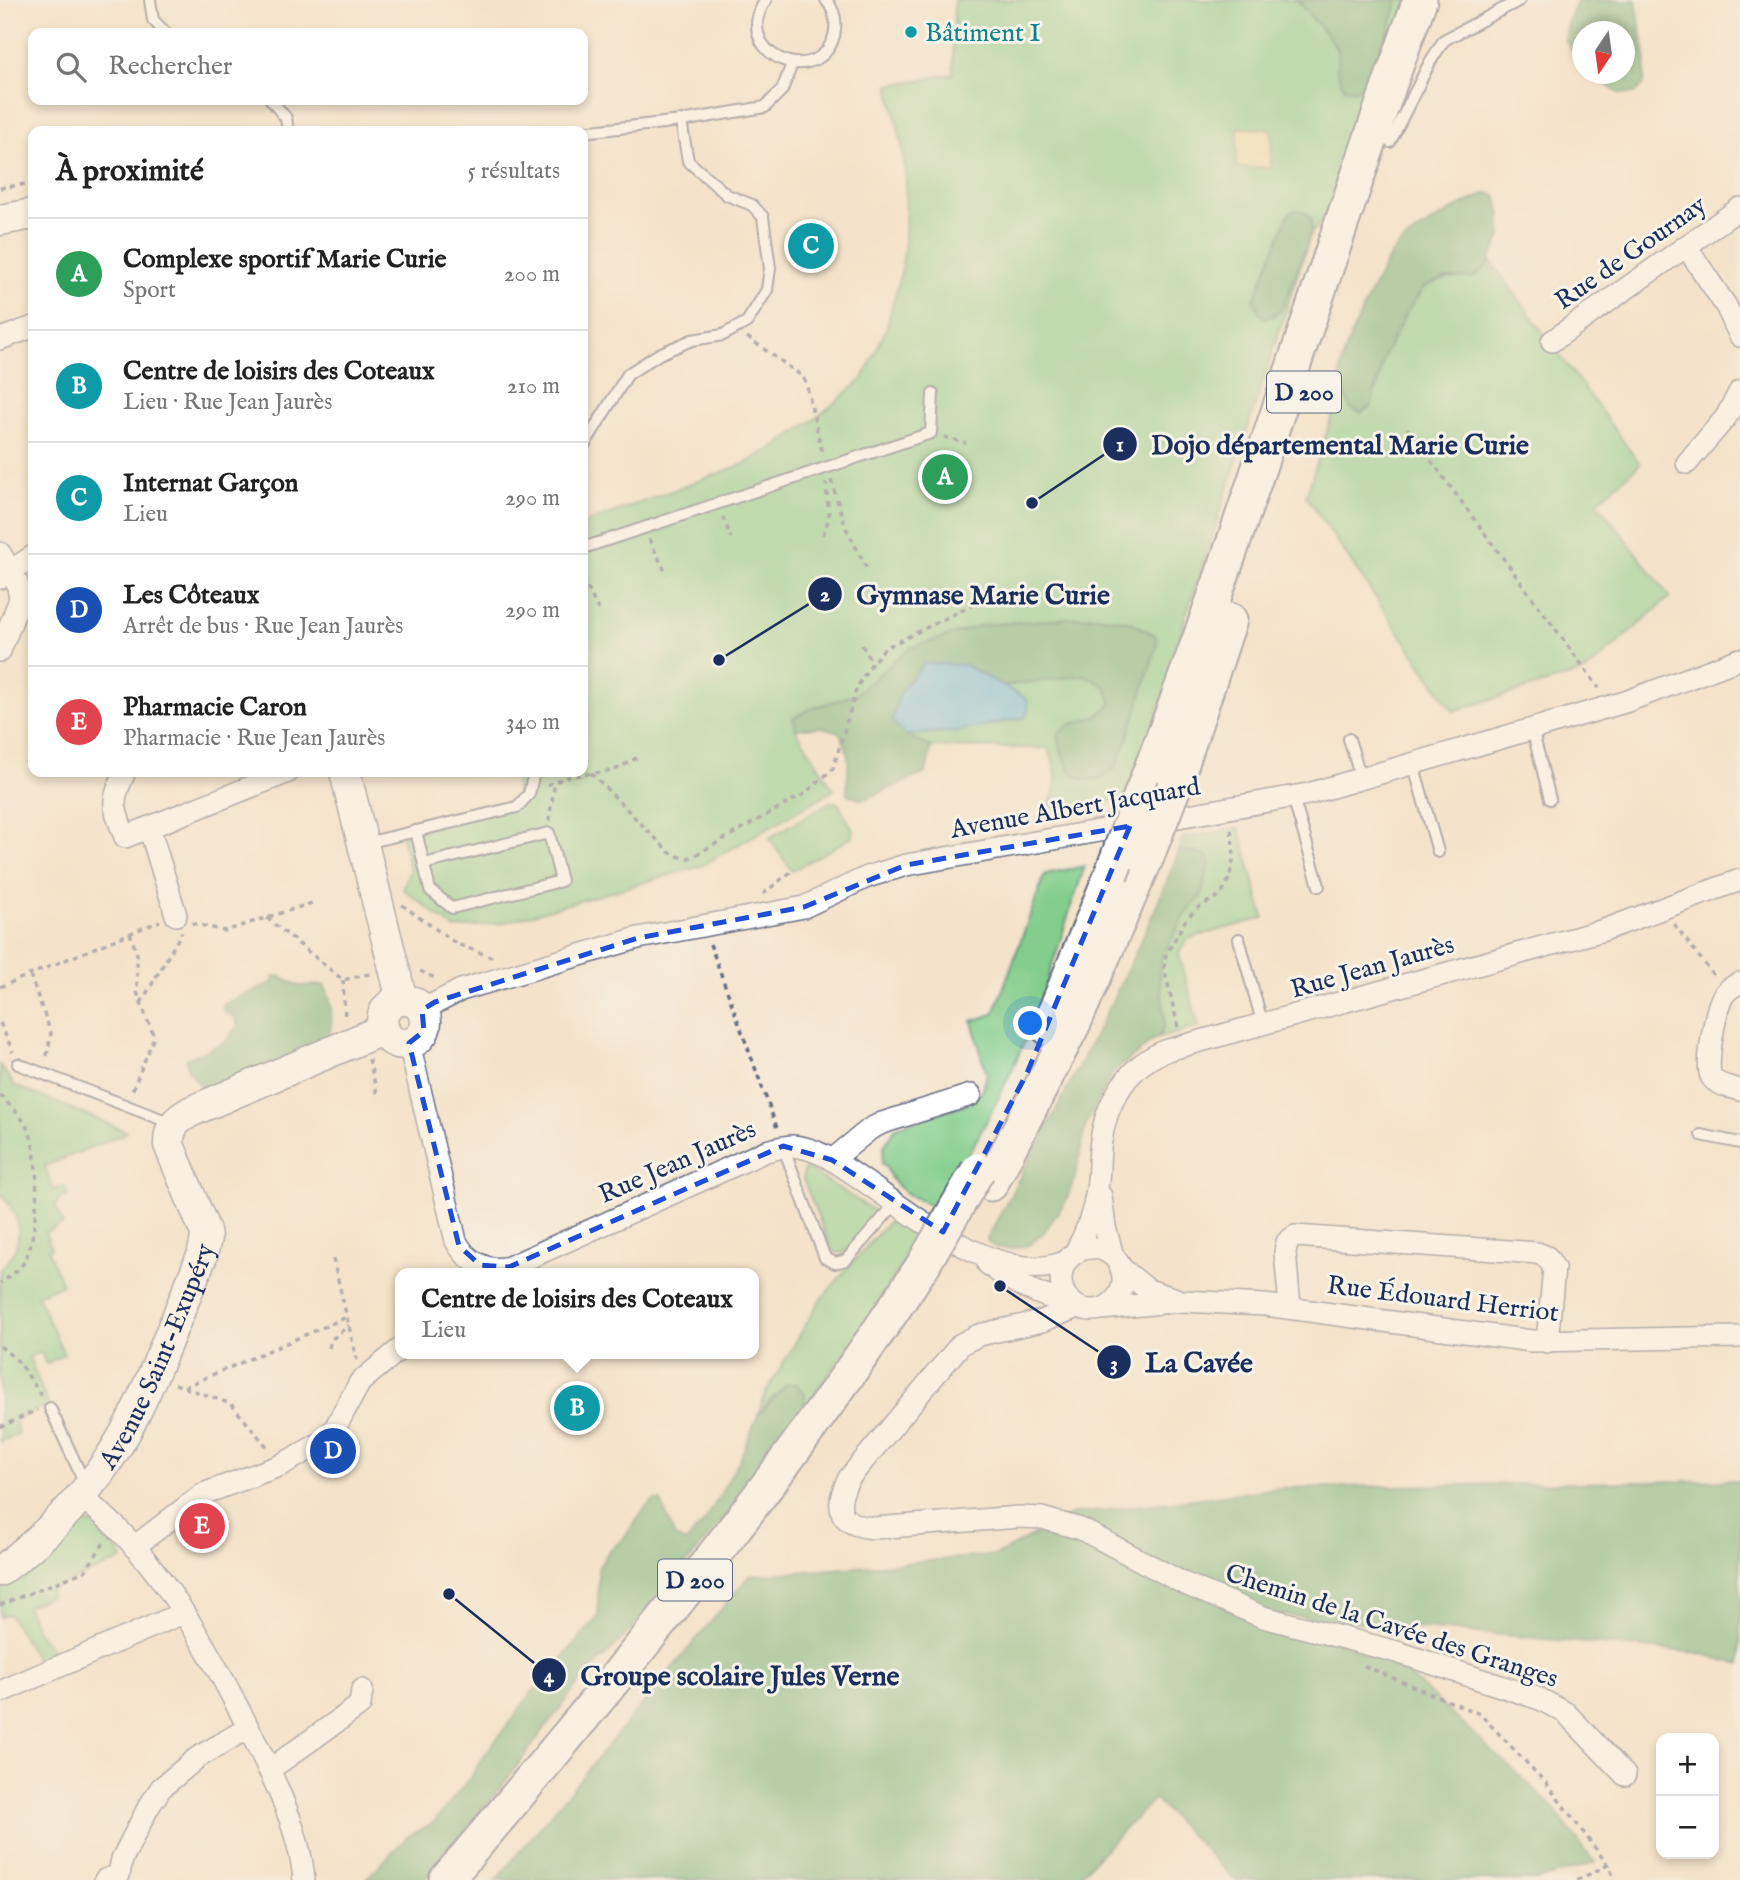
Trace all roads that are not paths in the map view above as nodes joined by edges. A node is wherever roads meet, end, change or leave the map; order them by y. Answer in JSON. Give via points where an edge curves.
{"nodes":[{"id":1,"x":150,"y":0,"type":"edge"},
{"id":2,"x":766,"y":0,"type":"edge"},
{"id":3,"x":826,"y":0,"type":"edge"},
{"id":4,"x":1420,"y":0,"type":"edge"},
{"id":5,"x":1440,"y":0,"type":"edge"},
{"id":6,"x":1520,"y":0,"type":"edge"},
{"id":7,"x":161,"y":28,"type":"edge"},
{"id":8,"x":793,"y":64,"type":"junction"},
{"id":9,"x":275,"y":105,"type":"edge"},
{"id":10,"x":681,"y":121,"type":"junction"},
{"id":11,"x":287,"y":126,"type":"edge"},
{"id":12,"x":588,"y":131,"type":"edge"},
{"id":13,"x":1390,"y":142,"type":"junction"},
{"id":14,"x":28,"y":197,"type":"edge"},
{"id":15,"x":0,"y":203,"type":"edge"},
{"id":16,"x":1740,"y":208,"type":"edge"},
{"id":17,"x":28,"y":215,"type":"edge"},
{"id":18,"x":0,"y":220,"type":"edge"},
{"id":19,"x":1686,"y":246,"type":"junction"},
{"id":20,"x":28,"y":329,"type":"edge"},
{"id":21,"x":1740,"y":336,"type":"edge"},
{"id":22,"x":0,"y":339,"type":"edge"},
{"id":23,"x":1552,"y":341,"type":"dead end"},
{"id":24,"x":1740,"y":391,"type":"edge"},
{"id":25,"x":933,"y":394,"type":"dead end"},
{"id":26,"x":588,"y":439,"type":"edge"},
{"id":27,"x":1687,"y":463,"type":"dead end"},
{"id":28,"x":588,"y":546,"type":"edge"},
{"id":29,"x":28,"y":558,"type":"edge"},
{"id":30,"x":4,"y":567,"type":"edge"},
{"id":31,"x":0,"y":651,"type":"edge"},
{"id":32,"x":1740,"y":659,"type":"edge"},
{"id":33,"x":1532,"y":729,"type":"junction"},
{"id":34,"x":1349,"y":739,"type":"dead end"},
{"id":35,"x":1413,"y":763,"type":"junction"},
{"id":36,"x":123,"y":777,"type":"edge"},
{"id":37,"x":275,"y":777,"type":"edge"},
{"id":38,"x":346,"y":777,"type":"edge"},
{"id":39,"x":533,"y":777,"type":"edge"},
{"id":40,"x":1361,"y":778,"type":"junction"},
{"id":41,"x":1293,"y":797,"type":"junction"},
{"id":42,"x":1550,"y":799,"type":"dead end"},
{"id":43,"x":149,"y":827,"type":"junction"},
{"id":44,"x":416,"y":831,"type":"junction"},
{"id":45,"x":363,"y":844,"type":"junction"},
{"id":46,"x":1438,"y":852,"type":"dead end"},
{"id":47,"x":424,"y":864,"type":"junction"},
{"id":48,"x":1740,"y":880,"type":"edge"},
{"id":49,"x":1319,"y":886,"type":"dead end"},
{"id":50,"x":176,"y":915,"type":"road end"},
{"id":51,"x":1239,"y":939,"type":"dead end"},
{"id":52,"x":1733,"y":988,"type":"edge"},
{"id":53,"x":412,"y":1005,"type":"junction"},
{"id":54,"x":1263,"y":1025,"type":"junction"},
{"id":55,"x":397,"y":1036,"type":"junction"},
{"id":56,"x":18,"y":1064,"type":"dead end"},
{"id":57,"x":1740,"y":1090,"type":"edge"},
{"id":58,"x":971,"y":1095,"type":"dead end"},
{"id":59,"x":174,"y":1124,"type":"junction"},
{"id":60,"x":1701,"y":1135,"type":"dead end"},
{"id":61,"x":1740,"y":1143,"type":"edge"},
{"id":62,"x":783,"y":1146,"type":"junction"},
{"id":63,"x":832,"y":1160,"type":"junction"},
{"id":64,"x":985,"y":1177,"type":"junction"},
{"id":65,"x":1099,"y":1180,"type":"junction"},
{"id":66,"x":896,"y":1203,"type":"junction"},
{"id":67,"x":971,"y":1250,"type":"junction"},
{"id":68,"x":1071,"y":1256,"type":"junction"},
{"id":69,"x":1117,"y":1262,"type":"junction"},
{"id":70,"x":483,"y":1268,"type":"edge"},
{"id":71,"x":504,"y":1268,"type":"edge"},
{"id":72,"x":930,"y":1271,"type":"junction"},
{"id":73,"x":1182,"y":1301,"type":"junction"},
{"id":74,"x":1075,"y":1306,"type":"junction"},
{"id":75,"x":1290,"y":1307,"type":"junction"},
{"id":76,"x":1101,"y":1309,"type":"junction"},
{"id":77,"x":1740,"y":1337,"type":"edge"},
{"id":78,"x":1547,"y":1342,"type":"junction"},
{"id":79,"x":395,"y":1353,"type":"edge"},
{"id":80,"x":50,"y":1408,"type":"dead end"},
{"id":81,"x":83,"y":1493,"type":"junction"},
{"id":82,"x":134,"y":1547,"type":"junction"},
{"id":83,"x":0,"y":1572,"type":"edge"},
{"id":84,"x":183,"y":1613,"type":"junction"},
{"id":85,"x":362,"y":1690,"type":"dead end"},
{"id":86,"x":0,"y":1692,"type":"edge"},
{"id":87,"x":248,"y":1728,"type":"junction"},
{"id":88,"x":269,"y":1770,"type":"junction"},
{"id":89,"x":1625,"y":1775,"type":"dead end"},
{"id":90,"x":115,"y":1878,"type":"edge"},
{"id":91,"x":304,"y":1880,"type":"edge"},
{"id":92,"x":446,"y":1880,"type":"edge"},
{"id":93,"x":470,"y":1880,"type":"edge"}],
"edges":[{"from":1,"to":7,"type":"lane","via":[[153,20]]},
{"from":2,"to":8,"type":"lane","via":[[757,28],[761,41],[779,60]]},
{"from":3,"to":8,"type":"lane","via":[[835,16],[832,40],[816,58]]},
{"from":4,"to":64,"type":"main road","number":"D 200","bridge":true,"via":[[1248,503],[1141,794]]},
{"from":5,"to":13,"type":"main road","number":"D 200"},
{"from":6,"to":13,"type":"lane","via":[[1444,40]]},
{"from":8,"to":10,"type":"lane","via":[[782,90],[765,107]]},
{"from":9,"to":11,"type":"lane"},
{"from":10,"to":12,"type":"lane"},
{"from":10,"to":26,"type":"lane","via":[[688,161],[727,195],[752,205],[763,217],[770,268],[767,290],[747,322],[723,335],[692,340],[659,354],[628,374]]},
{"from":13,"to":64,"type":"main road","number":"D 200","bridge":true,"via":[[1146,859],[1074,1023]]},
{"from":14,"to":15,"type":"street"},
{"from":16,"to":19,"type":"street","name":"Rue de Gournay"},
{"from":17,"to":18,"type":"street"},
{"from":19,"to":21,"type":"street"},
{"from":19,"to":23,"type":"street","name":"Rue de Gournay"},
{"from":20,"to":22,"type":"street"},
{"from":24,"to":27,"type":"street","via":[[1726,417]]},
{"from":25,"to":28,"type":"lane","via":[[931,433]]},
{"from":29,"to":30,"type":"street"},
{"from":30,"to":31,"type":"street","via":[[17,582],[20,599]]},
{"from":32,"to":33,"type":"street","name":"Avenue Albert Jacquard","via":[[1625,702]]},
{"from":33,"to":35,"type":"street","name":"Avenue Albert Jacquard"},
{"from":33,"to":42,"type":"lane"},
{"from":34,"to":40,"type":"lane"},
{"from":35,"to":40,"type":"street","name":"Avenue Albert Jacquard"},
{"from":35,"to":46,"type":"lane"},
{"from":36,"to":43,"type":"street","via":[[113,803],[125,837]]},
{"from":37,"to":43,"type":"street"},
{"from":38,"to":45,"type":"street"},
{"from":39,"to":44,"type":"lane","via":[[529,794],[517,807]]},
{"from":40,"to":41,"type":"street","name":"Avenue Albert Jacquard"},
{"from":41,"to":49,"type":"lane"},
{"from":41,"to":53,"type":"street","name":"Avenue Albert Jacquard","via":[[906,865],[867,877],[804,907],[638,938]]},
{"from":43,"to":50,"type":"street"},
{"from":44,"to":45,"type":"lane"},
{"from":44,"to":47,"type":"lane"},
{"from":45,"to":53,"type":"street","via":[[393,967]]},
{"from":47,"to":47,"type":"lane","via":[[430,890],[452,908],[561,881],[550,833]]},
{"from":48,"to":54,"type":"street","name":"Rue Jean Jaurès","via":[[1604,930]]},
{"from":51,"to":54,"type":"lane"},
{"from":52,"to":57,"type":"street","via":[[1721,998],[1716,1014],[1709,1071],[1715,1082]]},
{"from":53,"to":55,"type":"street","via":[[392,1004],[385,1012]]},
{"from":54,"to":65,"type":"street","name":"Rue Jean Jaurès","via":[[1147,1058],[1133,1071],[1104,1122]]},
{"from":55,"to":59,"type":"street","via":[[348,1044],[192,1111]]},
{"from":55,"to":70,"type":"street","via":[[456,1241]]},
{"from":56,"to":59,"type":"lane"},
{"from":58,"to":63,"type":"street","via":[[882,1123]]},
{"from":59,"to":81,"type":"street","name":"Avenue Saint-Exupéry","via":[[169,1145],[205,1231],[205,1247],[124,1434]]},
{"from":60,"to":61,"type":"lane"},
{"from":62,"to":63,"type":"street","name":"Rue Jean Jaurès","via":[[811,1150]]},
{"from":62,"to":66,"type":"lane","via":[[825,1258],[835,1263],[846,1259]]},
{"from":62,"to":71,"type":"street","name":"Rue Jean Jaurès"},
{"from":63,"to":66,"type":"street"},
{"from":64,"to":72,"type":"main road","number":"D 200","bridge":true},
{"from":65,"to":68,"type":"street","name":"Rue Jean Jaurès","via":[[1092,1214]]},
{"from":65,"to":69,"type":"street","name":"Rue Jean Jaurès","via":[[1105,1227]]},
{"from":66,"to":67,"type":"street"},
{"from":67,"to":68,"type":"street","via":[[1021,1267],[1044,1268]]},
{"from":67,"to":74,"type":"street","via":[[1023,1287]]},
{"from":68,"to":69,"type":"street","via":[[1096,1248]]},
{"from":68,"to":74,"type":"street","via":[[1061,1271],[1060,1283]]},
{"from":69,"to":73,"type":"street","name":"Rue Édouard Herriot","via":[[1148,1290]]},
{"from":69,"to":76,"type":"street","via":[[1123,1283],[1112,1303]]},
{"from":72,"to":92,"type":"main road","number":"D 200","via":[[662,1622]]},
{"from":72,"to":93,"type":"main road","number":"D 200","via":[[844,1414],[757,1531]]},
{"from":73,"to":75,"type":"street","name":"Rue Édouard Herriot"},
{"from":73,"to":76,"type":"street","name":"Rue Édouard Herriot"},
{"from":74,"to":76,"type":"street"},
{"from":74,"to":89,"type":"street","name":"Chemin de la Cavée des Granges","via":[[1042,1321],[979,1335],[961,1344],[854,1471],[840,1500],[847,1520],[875,1528],[1019,1517],[1070,1525],[1183,1583],[1263,1617],[1397,1652],[1540,1699],[1566,1713]]},
{"from":75,"to":78,"type":"street","name":"Rue Édouard Herriot"},
{"from":75,"to":78,"type":"street","via":[[1285,1252],[1287,1242],[1295,1236],[1537,1254],[1548,1257],[1554,1268]]},
{"from":77,"to":78,"type":"street","name":"Rue Édouard Herriot"},
{"from":79,"to":82,"type":"street","via":[[362,1381],[326,1440],[279,1466],[203,1494]]},
{"from":80,"to":81,"type":"lane"},
{"from":81,"to":82,"type":"street"},
{"from":81,"to":83,"type":"street","name":"Avenue Saint-Exupéry"},
{"from":82,"to":84,"type":"street"},
{"from":84,"to":86,"type":"street"},
{"from":84,"to":87,"type":"street"},
{"from":85,"to":88,"type":"street","via":[[360,1705]]},
{"from":87,"to":88,"type":"street"},
{"from":87,"to":90,"type":"street","via":[[197,1758],[160,1788]]},
{"from":88,"to":91,"type":"street","via":[[292,1830]]}]}
